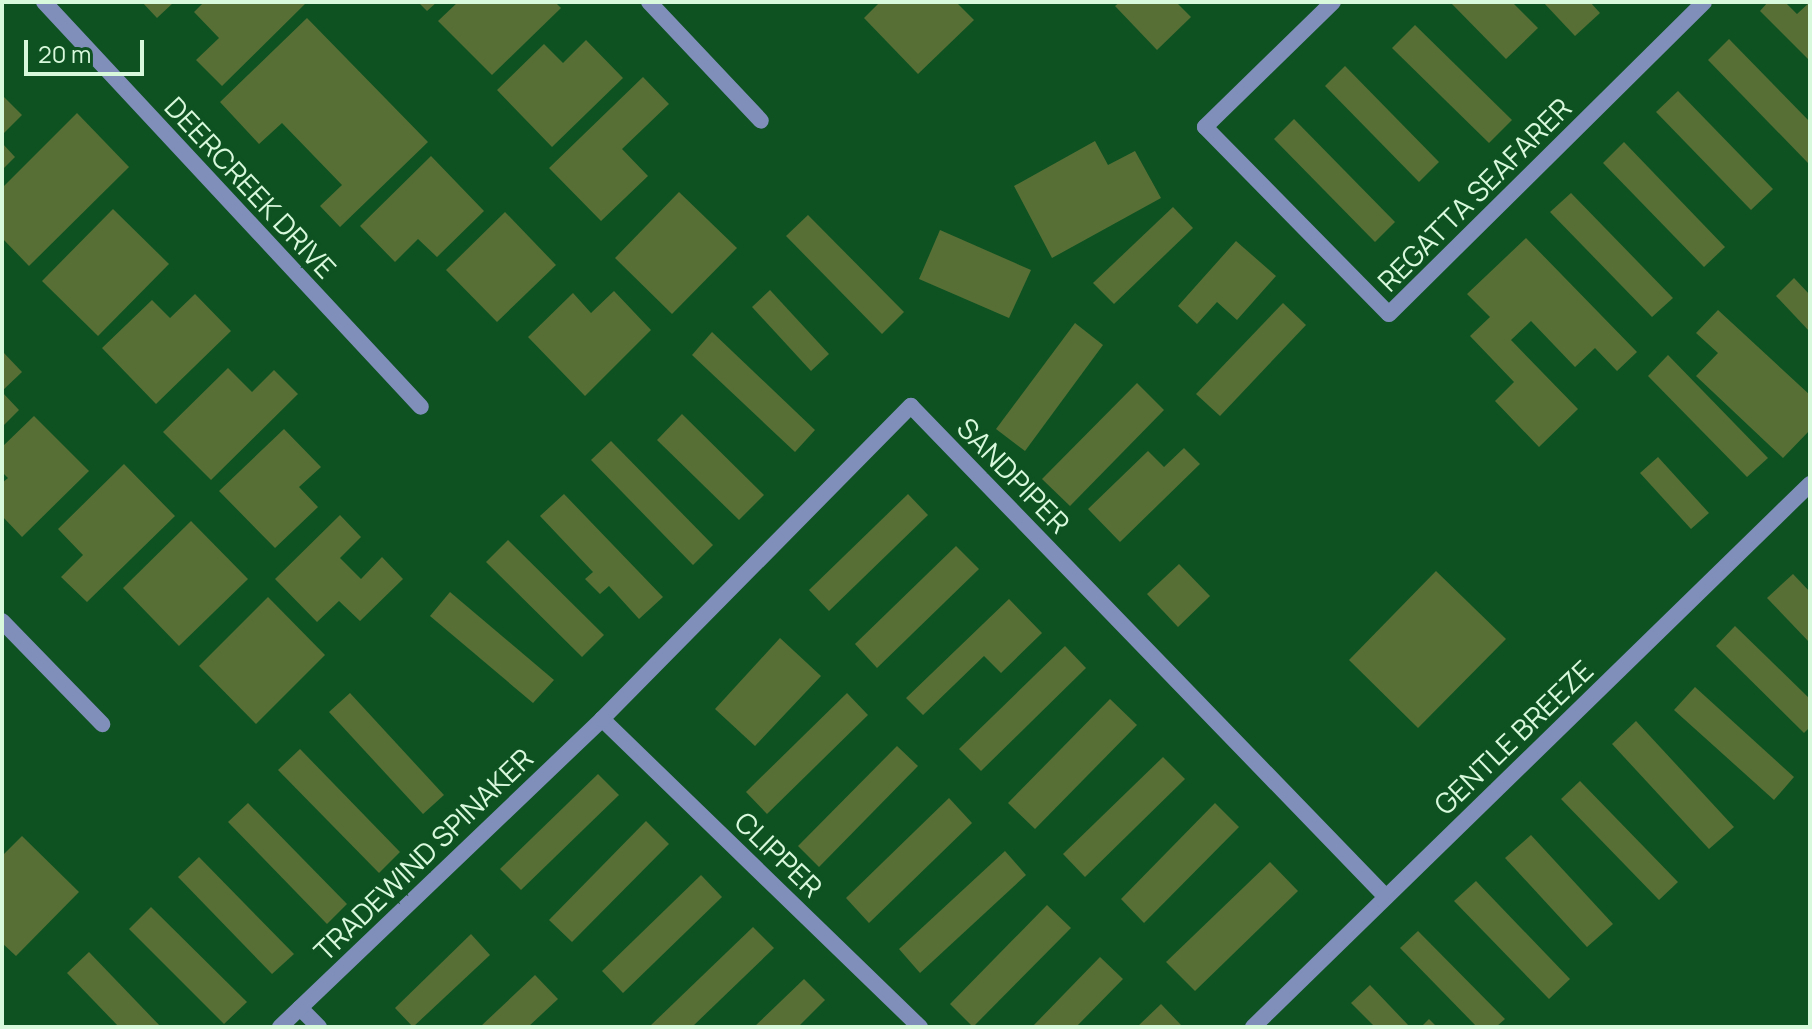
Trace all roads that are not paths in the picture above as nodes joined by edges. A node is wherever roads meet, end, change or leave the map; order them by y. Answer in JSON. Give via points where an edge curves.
{"nodes":[{"id":1,"x":44,"y":2,"type":"edge"},
{"id":2,"x":649,"y":2,"type":"edge"},
{"id":3,"x":1333,"y":2,"type":"edge"},
{"id":4,"x":1704,"y":2,"type":"edge"},
{"id":5,"x":761,"y":121,"type":"dead end"},
{"id":6,"x":421,"y":407,"type":"dead end"},
{"id":7,"x":1810,"y":484,"type":"edge"},
{"id":8,"x":2,"y":621,"type":"edge"},
{"id":9,"x":602,"y":719,"type":"junction"},
{"id":10,"x":102,"y":724,"type":"dead end"},
{"id":11,"x":1386,"y":897,"type":"junction"},
{"id":12,"x":300,"y":1008,"type":"junction"},
{"id":13,"x":280,"y":1027,"type":"edge"},
{"id":14,"x":319,"y":1027,"type":"edge"},
{"id":15,"x":920,"y":1027,"type":"edge"},
{"id":16,"x":1253,"y":1027,"type":"edge"}],
"edges":[{"from":1,"to":6,"type":"street","name":"DEERCREEK DRIVE"},
{"from":2,"to":5,"type":"street"},
{"from":3,"to":4,"type":"street","name":"REGATTA SEAFARER","via":[[1205,127],[1389,314]]},
{"from":7,"to":11,"type":"street","name":"GENTLE BREEZE"},
{"from":8,"to":10,"type":"street"},
{"from":9,"to":11,"type":"street","name":"SANDPIPER","via":[[911,406]]},
{"from":9,"to":12,"type":"street","name":"TRADEWIND SPINAKER"},
{"from":9,"to":15,"type":"street","name":"CLIPPER"},
{"from":11,"to":16,"type":"street","name":"GENTLE BREEZE"},
{"from":12,"to":13,"type":"street","name":"TRADEWIND SPINAKER"},
{"from":12,"to":14,"type":"street"}]}
